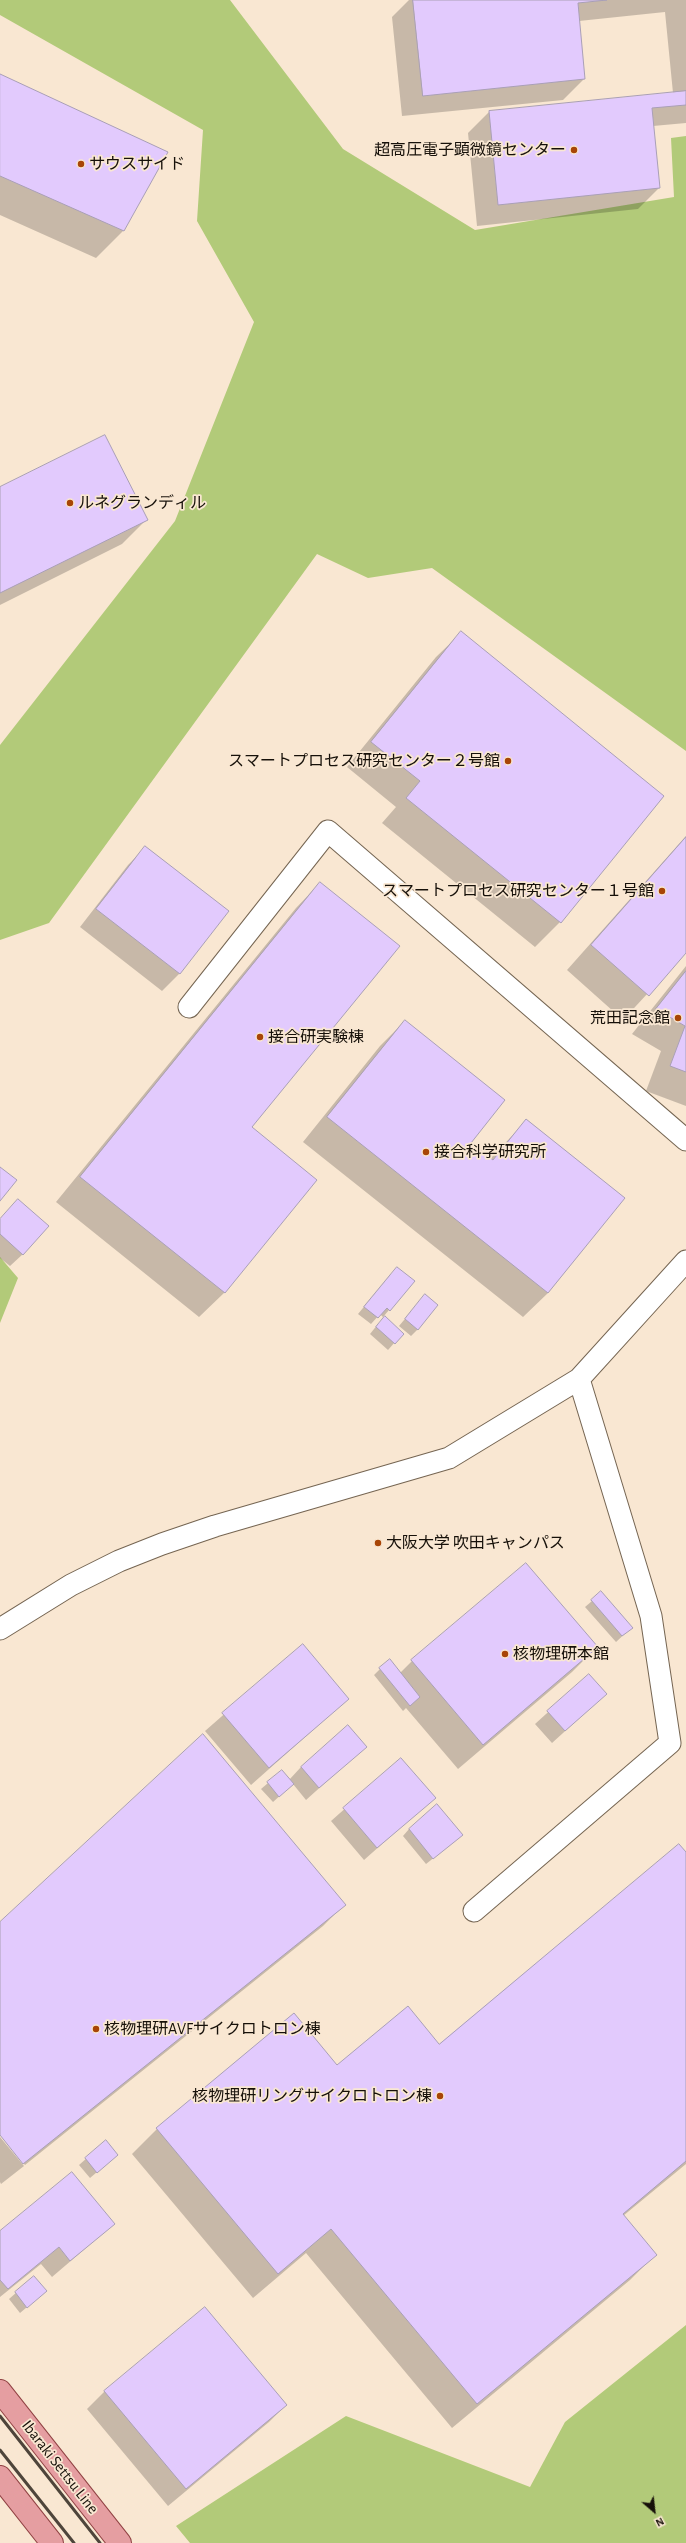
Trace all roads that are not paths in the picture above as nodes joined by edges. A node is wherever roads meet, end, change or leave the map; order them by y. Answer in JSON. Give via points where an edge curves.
{"nodes":[{"id":1,"x":189,"y":1007,"type":"dead end"},
{"id":2,"x":686,"y":1140,"type":"edge"},
{"id":3,"x":686,"y":1261,"type":"edge"},
{"id":4,"x":579,"y":1379,"type":"junction"},
{"id":5,"x":0,"y":1629,"type":"edge"},
{"id":6,"x":474,"y":1910,"type":"dead end"},
{"id":7,"x":0,"y":2391,"type":"edge"},
{"id":8,"x":0,"y":2477,"type":"edge"},
{"id":9,"x":52,"y":2543,"type":"edge"},
{"id":10,"x":120,"y":2543,"type":"edge"}],
"edges":[{"from":1,"to":2,"type":"lane","via":[[328,831]]},
{"from":3,"to":4,"type":"lane"},
{"from":4,"to":5,"type":"lane","via":[[449,1458],[215,1526],[162,1544],[119,1561],[71,1585]]},
{"from":4,"to":6,"type":"lane","via":[[650,1616],[670,1743]]},
{"from":7,"to":10,"type":"main road","name":"Ibaraki Settsu Line"},
{"from":8,"to":9,"type":"main road"}]}
